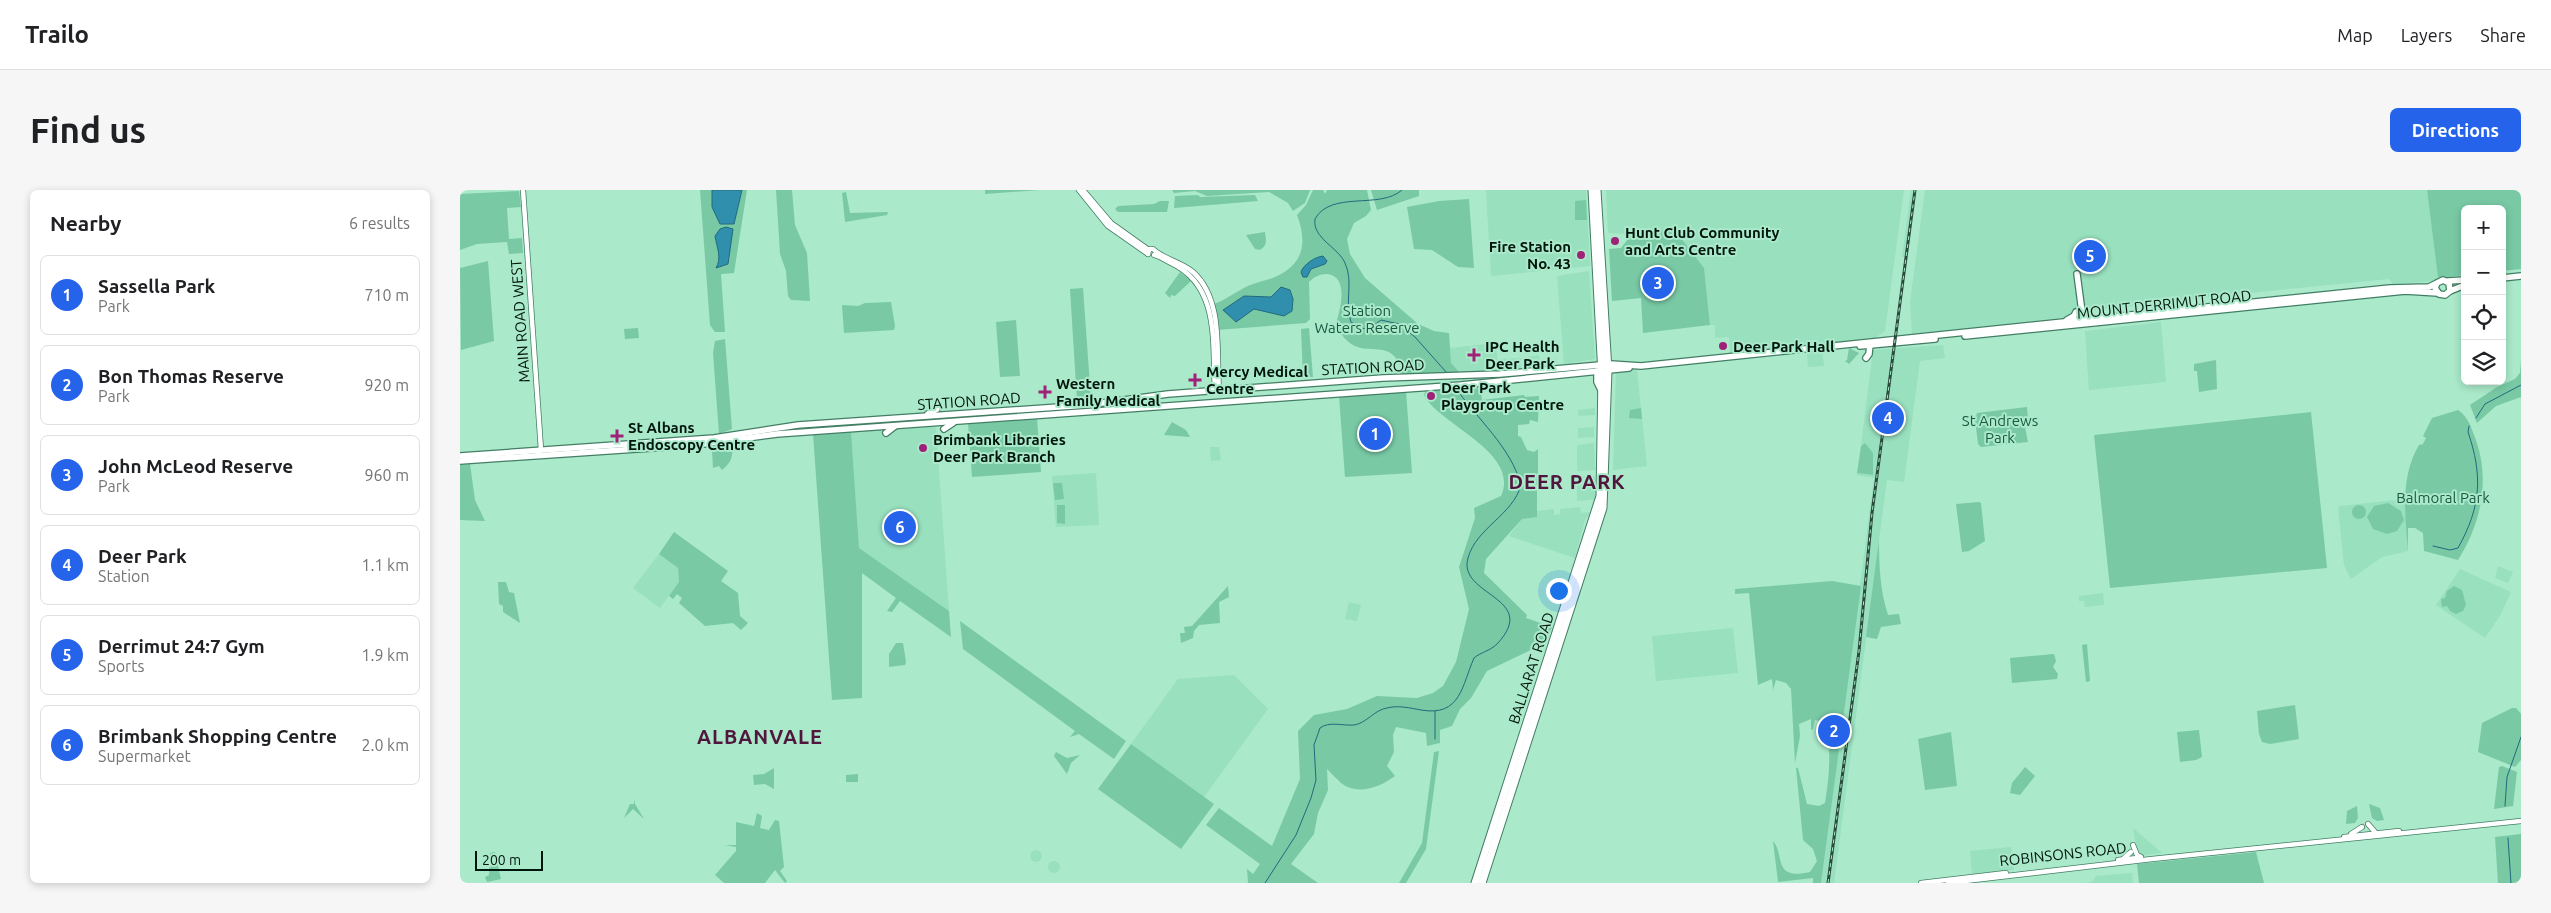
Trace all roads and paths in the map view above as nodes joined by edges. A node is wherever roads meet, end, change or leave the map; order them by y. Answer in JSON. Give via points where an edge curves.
{"nodes":[{"id":1,"x":523,"y":190,"type":"edge"},
{"id":2,"x":1079,"y":190,"type":"edge"},
{"id":3,"x":1083,"y":190,"type":"edge"},
{"id":4,"x":1595,"y":191,"type":"edge"},
{"id":5,"x":1596,"y":207,"type":"junction"},
{"id":6,"x":1152,"y":252,"type":"junction"},
{"id":7,"x":1190,"y":272,"type":"junction"},
{"id":8,"x":2077,"y":274,"type":"dead end"},
{"id":9,"x":2521,"y":276,"type":"edge"},
{"id":10,"x":2506,"y":278,"type":"edge"},
{"id":11,"x":2461,"y":280,"type":"edge"},
{"id":12,"x":2448,"y":281,"type":"junction"},
{"id":13,"x":2437,"y":283,"type":"junction"},
{"id":14,"x":2461,"y":287,"type":"edge"},
{"id":15,"x":2450,"y":291,"type":"junction"},
{"id":16,"x":2438,"y":293,"type":"junction"},
{"id":17,"x":2161,"y":311,"type":"junction"},
{"id":18,"x":2076,"y":312,"type":"dead end"},
{"id":19,"x":2166,"y":316,"type":"junction"},
{"id":20,"x":2089,"y":319,"type":"junction"},
{"id":21,"x":2023,"y":326,"type":"junction"},
{"id":22,"x":1933,"y":338,"type":"junction"},
{"id":23,"x":1891,"y":342,"type":"joint"},
{"id":24,"x":1870,"y":344,"type":"junction"},
{"id":25,"x":1866,"y":358,"type":"dead end"},
{"id":26,"x":1606,"y":368,"type":"junction"},
{"id":27,"x":1420,"y":377,"type":"junction"},
{"id":28,"x":1500,"y":377,"type":"junction"},
{"id":29,"x":1420,"y":388,"type":"junction"},
{"id":30,"x":1220,"y":390,"type":"junction"},
{"id":31,"x":1218,"y":402,"type":"junction"},
{"id":32,"x":937,"y":409,"type":"dead end"},
{"id":33,"x":921,"y":416,"type":"junction"},
{"id":34,"x":884,"y":419,"type":"junction"},
{"id":35,"x":962,"y":420,"type":"junction"},
{"id":36,"x":883,"y":429,"type":"junction"},
{"id":37,"x":944,"y":429,"type":"dead end"},
{"id":38,"x":629,"y":447,"type":"junction"},
{"id":39,"x":542,"y":453,"type":"junction"},
{"id":40,"x":460,"y":456,"type":"edge"},
{"id":41,"x":474,"y":458,"type":"junction"},
{"id":42,"x":460,"y":461,"type":"edge"},
{"id":43,"x":1585,"y":557,"type":"junction"},
{"id":44,"x":2521,"y":820,"type":"edge"},
{"id":45,"x":2368,"y":824,"type":"dead end"},
{"id":46,"x":2362,"y":827,"type":"dead end"},
{"id":47,"x":2428,"y":830,"type":"junction"},
{"id":48,"x":2378,"y":832,"type":"junction"},
{"id":49,"x":2348,"y":836,"type":"junction"},
{"id":50,"x":2314,"y":842,"type":"junction"},
{"id":51,"x":2132,"y":845,"type":"dead end"},
{"id":52,"x":2131,"y":852,"type":"dead end"},
{"id":53,"x":2209,"y":853,"type":"junction"},
{"id":54,"x":2141,"y":857,"type":"junction"},
{"id":55,"x":2119,"y":860,"type":"junction"},
{"id":56,"x":1981,"y":879,"type":"junction"},
{"id":57,"x":1959,"y":882,"type":"edge"},
{"id":58,"x":1475,"y":883,"type":"edge"},
{"id":59,"x":1482,"y":883,"type":"edge"},
{"id":60,"x":1921,"y":883,"type":"edge"},
{"id":61,"x":1948,"y":883,"type":"edge"},
{"id":62,"x":1976,"y":883,"type":"edge"}],
"edges":[{"from":1,"to":39,"type":"main road","name":"MAIN ROAD WEST"},
{"from":2,"to":6,"type":"main road","via":[[1108,226]]},
{"from":3,"to":6,"type":"main road","via":[[1111,223]]},
{"from":4,"to":5,"type":"highway","name":"BALLARAT ROAD"},
{"from":5,"to":26,"type":"highway","name":"BALLARAT ROAD"},
{"from":5,"to":26,"type":"highway","name":"BALLARAT ROAD"},
{"from":6,"to":7,"type":"main road"},
{"from":7,"to":30,"type":"main road","via":[[1210,309]]},
{"from":7,"to":30,"type":"main road","via":[[1203,284],[1212,304]]},
{"from":8,"to":20,"type":"main road","via":[[2082,312]]},
{"from":9,"to":10,"type":"main road"},
{"from":11,"to":12,"type":"main road"},
{"from":12,"to":13,"type":"main road"},
{"from":12,"to":15,"type":"main road"},
{"from":13,"to":16,"type":"main road"},
{"from":13,"to":17,"type":"main road","name":"MOUNT DERRIMUT ROAD","via":[[2427,287]]},
{"from":14,"to":15,"type":"main road"},
{"from":15,"to":16,"type":"main road","via":[[2445,295]]},
{"from":16,"to":19,"type":"main road","name":"MOUNT DERRIMUT ROAD","via":[[2405,291]]},
{"from":17,"to":19,"type":"main road"},
{"from":17,"to":20,"type":"main road","name":"MOUNT DERRIMUT ROAD"},
{"from":18,"to":21,"type":"main road","via":[[2068,320]]},
{"from":19,"to":22,"type":"main road","name":"MOUNT DERRIMUT ROAD"},
{"from":20,"to":21,"type":"main road","name":"MOUNT DERRIMUT ROAD"},
{"from":21,"to":22,"type":"main road","name":"MOUNT DERRIMUT ROAD"},
{"from":22,"to":23,"type":"main road","name":"MOUNT DERRIMUT ROAD"},
{"from":23,"to":24,"type":"main road","name":"STATION ROAD"},
{"from":24,"to":25,"type":"main road"},
{"from":24,"to":26,"type":"main road","name":"STATION ROAD"},
{"from":26,"to":28,"type":"main road","name":"STATION ROAD"},
{"from":26,"to":28,"type":"main road","name":"STATION ROAD","via":[[1586,367]]},
{"from":26,"to":43,"type":"highway","name":"BALLARAT ROAD","via":[[1602,392],[1601,488]]},
{"from":26,"to":43,"type":"highway","name":"BALLARAT ROAD","via":[[1605,494],[1600,522]]},
{"from":27,"to":28,"type":"main road","name":"STATION ROAD"},
{"from":27,"to":29,"type":"main road"},
{"from":27,"to":30,"type":"main road","name":"STATION ROAD"},
{"from":28,"to":29,"type":"main road","name":"STATION ROAD","via":[[1461,385]]},
{"from":29,"to":31,"type":"main road","name":"STATION ROAD"},
{"from":30,"to":31,"type":"main road"},
{"from":30,"to":33,"type":"main road","name":"STATION ROAD","via":[[1087,405]]},
{"from":31,"to":35,"type":"main road","name":"STATION ROAD"},
{"from":32,"to":33,"type":"main road"},
{"from":33,"to":34,"type":"main road","name":"STATION ROAD"},
{"from":34,"to":36,"type":"main road"},
{"from":34,"to":38,"type":"main road","name":"STATION ROAD","via":[[798,425]]},
{"from":35,"to":36,"type":"main road","name":"STATION ROAD","via":[[896,425]]},
{"from":35,"to":37,"type":"main road"},
{"from":36,"to":38,"type":"main road","name":"STATION ROAD","via":[[777,434],[715,444]]},
{"from":38,"to":39,"type":"main road","name":"STATION ROAD"},
{"from":39,"to":41,"type":"main road","name":"STATION ROAD"},
{"from":40,"to":41,"type":"main road"},
{"from":41,"to":42,"type":"main road"},
{"from":43,"to":58,"type":"highway","name":"BALLARAT ROAD"},
{"from":43,"to":59,"type":"highway","name":"BALLARAT ROAD"},
{"from":44,"to":47,"type":"main road","name":"ROBINSONS ROAD"},
{"from":45,"to":48,"type":"main road","via":[[2371,830]]},
{"from":46,"to":49,"type":"main road"},
{"from":47,"to":48,"type":"main road","name":"ROBINSONS ROAD"},
{"from":47,"to":50,"type":"main road","name":"ROBINSONS ROAD"},
{"from":48,"to":49,"type":"main road","name":"ROBINSONS ROAD"},
{"from":49,"to":50,"type":"main road","name":"ROBINSONS ROAD"},
{"from":50,"to":53,"type":"main road","name":"ROBINSONS ROAD"},
{"from":51,"to":54,"type":"main road","via":[[2136,855]]},
{"from":52,"to":55,"type":"main road"},
{"from":53,"to":54,"type":"main road","name":"ROBINSONS ROAD"},
{"from":53,"to":56,"type":"main road","name":"ROBINSONS ROAD"},
{"from":54,"to":55,"type":"main road","name":"ROBINSONS ROAD"},
{"from":55,"to":60,"type":"main road","name":"ROBINSONS ROAD"},
{"from":56,"to":57,"type":"main road","name":"ROBINSONS ROAD"},
{"from":56,"to":62,"type":"main road"},
{"from":57,"to":61,"type":"main road","name":"ROBINSONS ROAD"}]}
